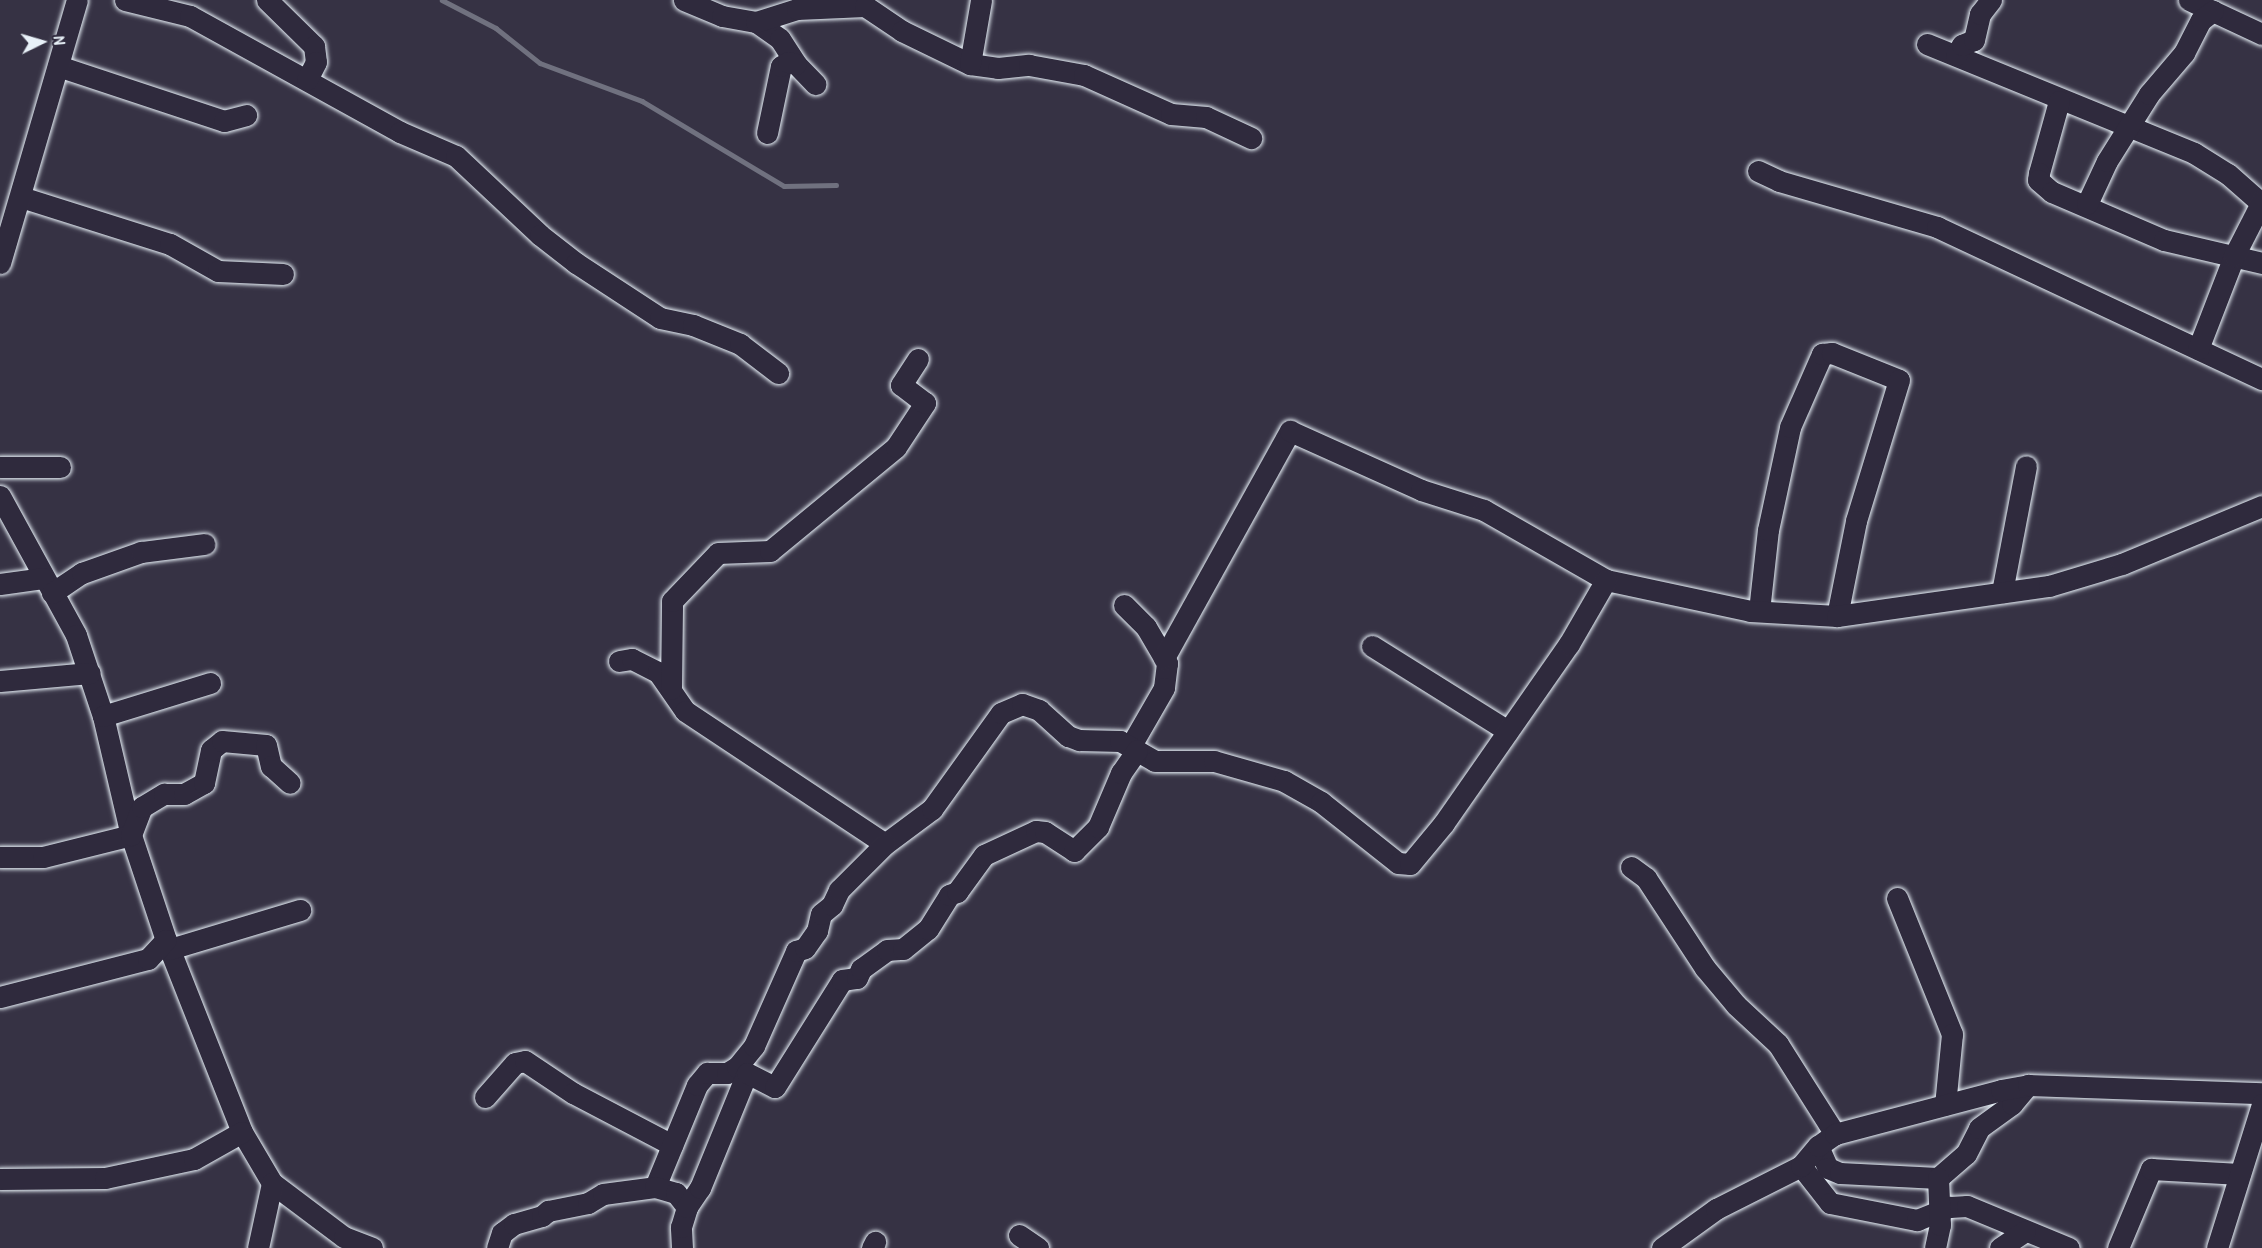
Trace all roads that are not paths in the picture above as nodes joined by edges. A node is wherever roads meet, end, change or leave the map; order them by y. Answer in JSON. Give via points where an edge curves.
{"nodes":[{"id":1,"x":77,"y":0,"type":"edge"},
{"id":2,"x":125,"y":0,"type":"edge"},
{"id":3,"x":267,"y":0,"type":"edge"},
{"id":4,"x":684,"y":0,"type":"edge"},
{"id":5,"x":981,"y":0,"type":"edge"},
{"id":6,"x":1991,"y":0,"type":"edge"},
{"id":7,"x":2189,"y":0,"type":"edge"},
{"id":8,"x":865,"y":3,"type":"edge"},
{"id":9,"x":794,"y":4,"type":"edge"},
{"id":10,"x":2213,"y":11,"type":"junction"},
{"id":11,"x":756,"y":22,"type":"junction"},
{"id":12,"x":2262,"y":34,"type":"edge"},
{"id":13,"x":1927,"y":44,"type":"dead end"},
{"id":14,"x":1956,"y":55,"type":"junction"},
{"id":15,"x":796,"y":64,"type":"junction"},
{"id":16,"x":970,"y":64,"type":"junction"},
{"id":17,"x":58,"y":66,"type":"junction"},
{"id":18,"x":307,"y":80,"type":"junction"},
{"id":19,"x":815,"y":84,"type":"dead end"},
{"id":20,"x":2059,"y":101,"type":"junction"},
{"id":21,"x":246,"y":116,"type":"dead end"},
{"id":22,"x":2128,"y":127,"type":"junction"},
{"id":23,"x":767,"y":133,"type":"dead end"},
{"id":24,"x":1251,"y":138,"type":"dead end"},
{"id":25,"x":1758,"y":171,"type":"dead end"},
{"id":26,"x":21,"y":198,"type":"junction"},
{"id":27,"x":2261,"y":202,"type":"edge"},
{"id":28,"x":2087,"y":204,"type":"junction"},
{"id":29,"x":2234,"y":256,"type":"junction"},
{"id":30,"x":0,"y":263,"type":"edge"},
{"id":31,"x":2262,"y":263,"type":"edge"},
{"id":32,"x":283,"y":274,"type":"dead end"},
{"id":33,"x":2198,"y":349,"type":"junction"},
{"id":34,"x":918,"y":358,"type":"dead end"},
{"id":35,"x":778,"y":373,"type":"dead end"},
{"id":36,"x":2262,"y":379,"type":"edge"},
{"id":37,"x":2026,"y":466,"type":"dead end"},
{"id":38,"x":0,"y":467,"type":"edge"},
{"id":39,"x":60,"y":467,"type":"dead end"},
{"id":40,"x":0,"y":496,"type":"edge"},
{"id":41,"x":2262,"y":506,"type":"edge"},
{"id":42,"x":204,"y":544,"type":"dead end"},
{"id":43,"x":1606,"y":580,"type":"junction"},
{"id":44,"x":0,"y":584,"type":"edge"},
{"id":45,"x":48,"y":585,"type":"junction"},
{"id":46,"x":2002,"y":592,"type":"junction"},
{"id":47,"x":1124,"y":605,"type":"dead end"},
{"id":48,"x":1759,"y":612,"type":"junction"},
{"id":49,"x":1837,"y":616,"type":"junction"},
{"id":50,"x":1372,"y":646,"type":"dead end"},
{"id":51,"x":1164,"y":658,"type":"junction"},
{"id":52,"x":620,"y":662,"type":"dead end"},
{"id":53,"x":90,"y":673,"type":"junction"},
{"id":54,"x":0,"y":681,"type":"edge"},
{"id":55,"x":210,"y":683,"type":"dead end"},
{"id":56,"x":672,"y":689,"type":"junction"},
{"id":57,"x":103,"y":716,"type":"junction"},
{"id":58,"x":1508,"y":731,"type":"junction"},
{"id":59,"x":1134,"y":748,"type":"junction"},
{"id":60,"x":290,"y":783,"type":"dead end"},
{"id":61,"x":131,"y":835,"type":"junction"},
{"id":62,"x":885,"y":844,"type":"junction"},
{"id":63,"x":0,"y":856,"type":"edge"},
{"id":64,"x":1631,"y":867,"type":"dead end"},
{"id":65,"x":1897,"y":898,"type":"dead end"},
{"id":66,"x":300,"y":910,"type":"dead end"},
{"id":67,"x":168,"y":944,"type":"junction"},
{"id":68,"x":0,"y":997,"type":"edge"},
{"id":69,"x":2028,"y":1085,"type":"junction"},
{"id":70,"x":2262,"y":1093,"type":"edge"},
{"id":71,"x":484,"y":1098,"type":"dead end"},
{"id":72,"x":2262,"y":1104,"type":"edge"},
{"id":73,"x":1945,"y":1105,"type":"junction"},
{"id":74,"x":242,"y":1132,"type":"junction"},
{"id":75,"x":1826,"y":1140,"type":"junction"},
{"id":76,"x":672,"y":1145,"type":"junction"},
{"id":77,"x":1801,"y":1166,"type":"junction"},
{"id":78,"x":1840,"y":1173,"type":"junction"},
{"id":79,"x":2240,"y":1174,"type":"junction"},
{"id":80,"x":1938,"y":1178,"type":"junction"},
{"id":81,"x":0,"y":1179,"type":"edge"},
{"id":82,"x":272,"y":1183,"type":"junction"},
{"id":83,"x":655,"y":1186,"type":"junction"},
{"id":84,"x":1848,"y":1206,"type":"junction"},
{"id":85,"x":687,"y":1207,"type":"junction"},
{"id":86,"x":1939,"y":1219,"type":"junction"},
{"id":87,"x":2025,"y":1231,"type":"junction"},
{"id":88,"x":1019,"y":1235,"type":"dead end"},
{"id":89,"x":258,"y":1248,"type":"edge"},
{"id":90,"x":372,"y":1248,"type":"edge"},
{"id":91,"x":497,"y":1248,"type":"edge"},
{"id":92,"x":682,"y":1248,"type":"edge"},
{"id":93,"x":1038,"y":1248,"type":"edge"},
{"id":94,"x":1662,"y":1248,"type":"edge"},
{"id":95,"x":1935,"y":1248,"type":"edge"},
{"id":96,"x":2000,"y":1248,"type":"edge"},
{"id":97,"x":2069,"y":1248,"type":"edge"},
{"id":98,"x":2118,"y":1248,"type":"edge"},
{"id":99,"x":2217,"y":1248,"type":"edge"}],
"edges":[{"from":1,"to":17,"type":"street"},
{"from":2,"to":18,"type":"street","via":[[190,16]]},
{"from":3,"to":18,"type":"street","via":[[314,46],[316,62]]},
{"from":4,"to":11,"type":"street","via":[[722,16]]},
{"from":5,"to":16,"type":"street"},
{"from":6,"to":14,"type":"street","via":[[1980,14],[1974,40],[1962,45]]},
{"from":7,"to":10,"type":"street"},
{"from":8,"to":9,"type":"street"},
{"from":8,"to":16,"type":"street","via":[[902,31]]},
{"from":9,"to":11,"type":"street"},
{"from":10,"to":12,"type":"street"},
{"from":10,"to":22,"type":"street","via":[[2201,20],[2184,53],[2149,94]]},
{"from":11,"to":15,"type":"street","via":[[780,39]]},
{"from":13,"to":14,"type":"street"},
{"from":14,"to":20,"type":"street"},
{"from":15,"to":19,"type":"street"},
{"from":15,"to":23,"type":"street","via":[[788,62],[781,66]]},
{"from":16,"to":24,"type":"street","via":[[998,69],[1029,65],[1084,75],[1171,114],[1206,117]]},
{"from":17,"to":21,"type":"street","via":[[224,121]]},
{"from":17,"to":26,"type":"street"},
{"from":18,"to":35,"type":"street","via":[[400,132],[456,156],[540,236],[639,305],[660,318],[693,325],[740,344]]},
{"from":20,"to":22,"type":"street"},
{"from":20,"to":28,"type":"street","via":[[2038,180],[2052,192]]},
{"from":22,"to":27,"type":"street","via":[[2194,153],[2228,174]]},
{"from":22,"to":28,"type":"street"},
{"from":25,"to":33,"type":"street","via":[[1779,181],[1937,227]]},
{"from":26,"to":30,"type":"street"},
{"from":26,"to":32,"type":"street","via":[[170,244],[218,271]]},
{"from":27,"to":29,"type":"street"},
{"from":28,"to":29,"type":"street","via":[[2164,240]]},
{"from":29,"to":31,"type":"street"},
{"from":29,"to":33,"type":"street"},
{"from":33,"to":36,"type":"street"},
{"from":34,"to":56,"type":"street","via":[[901,385],[925,403],[896,447],[770,551],[718,553],[672,601]]},
{"from":37,"to":46,"type":"street"},
{"from":38,"to":39,"type":"street"},
{"from":40,"to":45,"type":"street"},
{"from":41,"to":46,"type":"street","via":[[2122,564],[2049,586]]},
{"from":42,"to":45,"type":"street","via":[[141,552]]},
{"from":43,"to":48,"type":"street"},
{"from":43,"to":51,"type":"street","via":[[1484,510],[1421,490],[1290,431]]},
{"from":43,"to":58,"type":"street","via":[[1569,644]]},
{"from":44,"to":45,"type":"street"},
{"from":45,"to":53,"type":"street","via":[[76,635]]},
{"from":46,"to":49,"type":"street"},
{"from":47,"to":51,"type":"street","via":[[1146,627]]},
{"from":48,"to":49,"type":"street"},
{"from":48,"to":49,"type":"street","via":[[1768,530],[1790,427],[1822,354],[1832,353],[1899,380],[1856,521]]},
{"from":50,"to":58,"type":"street"},
{"from":51,"to":59,"type":"street","via":[[1164,688]]},
{"from":52,"to":56,"type":"street","via":[[632,659],[658,672]]},
{"from":53,"to":54,"type":"street"},
{"from":53,"to":57,"type":"street"},
{"from":55,"to":57,"type":"street"},
{"from":56,"to":62,"type":"street","via":[[685,711],[706,728],[859,823]]},
{"from":57,"to":61,"type":"street"},
{"from":58,"to":59,"type":"street","via":[[1444,823],[1410,864],[1398,863],[1320,802],[1284,781],[1214,761],[1155,761]]},
{"from":59,"to":62,"type":"street","via":[[1120,741],[1068,736],[1040,710],[1023,704],[1001,713],[932,809]]},
{"from":59,"to":85,"type":"street","via":[[1098,827],[1074,851],[1045,832],[1036,831],[984,855],[957,892],[949,895],[928,929],[903,950],[887,950],[861,969],[857,978],[842,980],[775,1087],[747,1072],[700,1188]]},
{"from":60,"to":61,"type":"street","via":[[271,766],[266,745],[222,741],[212,750],[204,783],[184,794],[164,794],[142,807]]},
{"from":61,"to":63,"type":"street","via":[[43,857]]},
{"from":61,"to":67,"type":"street"},
{"from":62,"to":76,"type":"street","via":[[839,890],[832,905],[821,914],[817,931],[805,948],[796,951],[754,1046],[737,1067],[727,1073],[706,1073],[697,1085]]},
{"from":64,"to":75,"type":"street","via":[[1646,878],[1706,968],[1736,1005],[1778,1044]]},
{"from":65,"to":73,"type":"street","via":[[1952,1034]]},
{"from":66,"to":67,"type":"street"},
{"from":67,"to":68,"type":"street","via":[[148,959]]},
{"from":67,"to":74,"type":"street"},
{"from":69,"to":70,"type":"street"},
{"from":69,"to":73,"type":"street"},
{"from":69,"to":80,"type":"street","via":[[2012,1104],[1979,1128],[1966,1154]]},
{"from":71,"to":76,"type":"street","via":[[515,1064],[525,1061],[573,1093]]},
{"from":72,"to":79,"type":"street"},
{"from":73,"to":75,"type":"street"},
{"from":74,"to":81,"type":"street","via":[[194,1160],[105,1178]]},
{"from":74,"to":82,"type":"street"},
{"from":75,"to":77,"type":"street"},
{"from":75,"to":78,"type":"street","via":[[1828,1168]]},
{"from":76,"to":83,"type":"street"},
{"from":77,"to":84,"type":"street","via":[[1830,1203]]},
{"from":77,"to":94,"type":"street","via":[[1716,1209]]},
{"from":78,"to":80,"type":"street"},
{"from":78,"to":84,"type":"street"},
{"from":79,"to":98,"type":"street","via":[[2151,1169]]},
{"from":79,"to":99,"type":"street"},
{"from":80,"to":86,"type":"street"},
{"from":82,"to":89,"type":"street"},
{"from":82,"to":90,"type":"street","via":[[344,1237]]},
{"from":83,"to":85,"type":"street","via":[[676,1193]]},
{"from":83,"to":91,"type":"street","via":[[603,1194],[588,1203],[548,1211],[514,1224],[502,1233]]},
{"from":84,"to":86,"type":"street","via":[[1917,1220]]},
{"from":85,"to":92,"type":"street","via":[[681,1227]]},
{"from":86,"to":87,"type":"street","via":[[1950,1207],[1973,1209]]},
{"from":86,"to":95,"type":"street"},
{"from":87,"to":96,"type":"street"},
{"from":87,"to":97,"type":"street"},
{"from":88,"to":93,"type":"street"}]}
